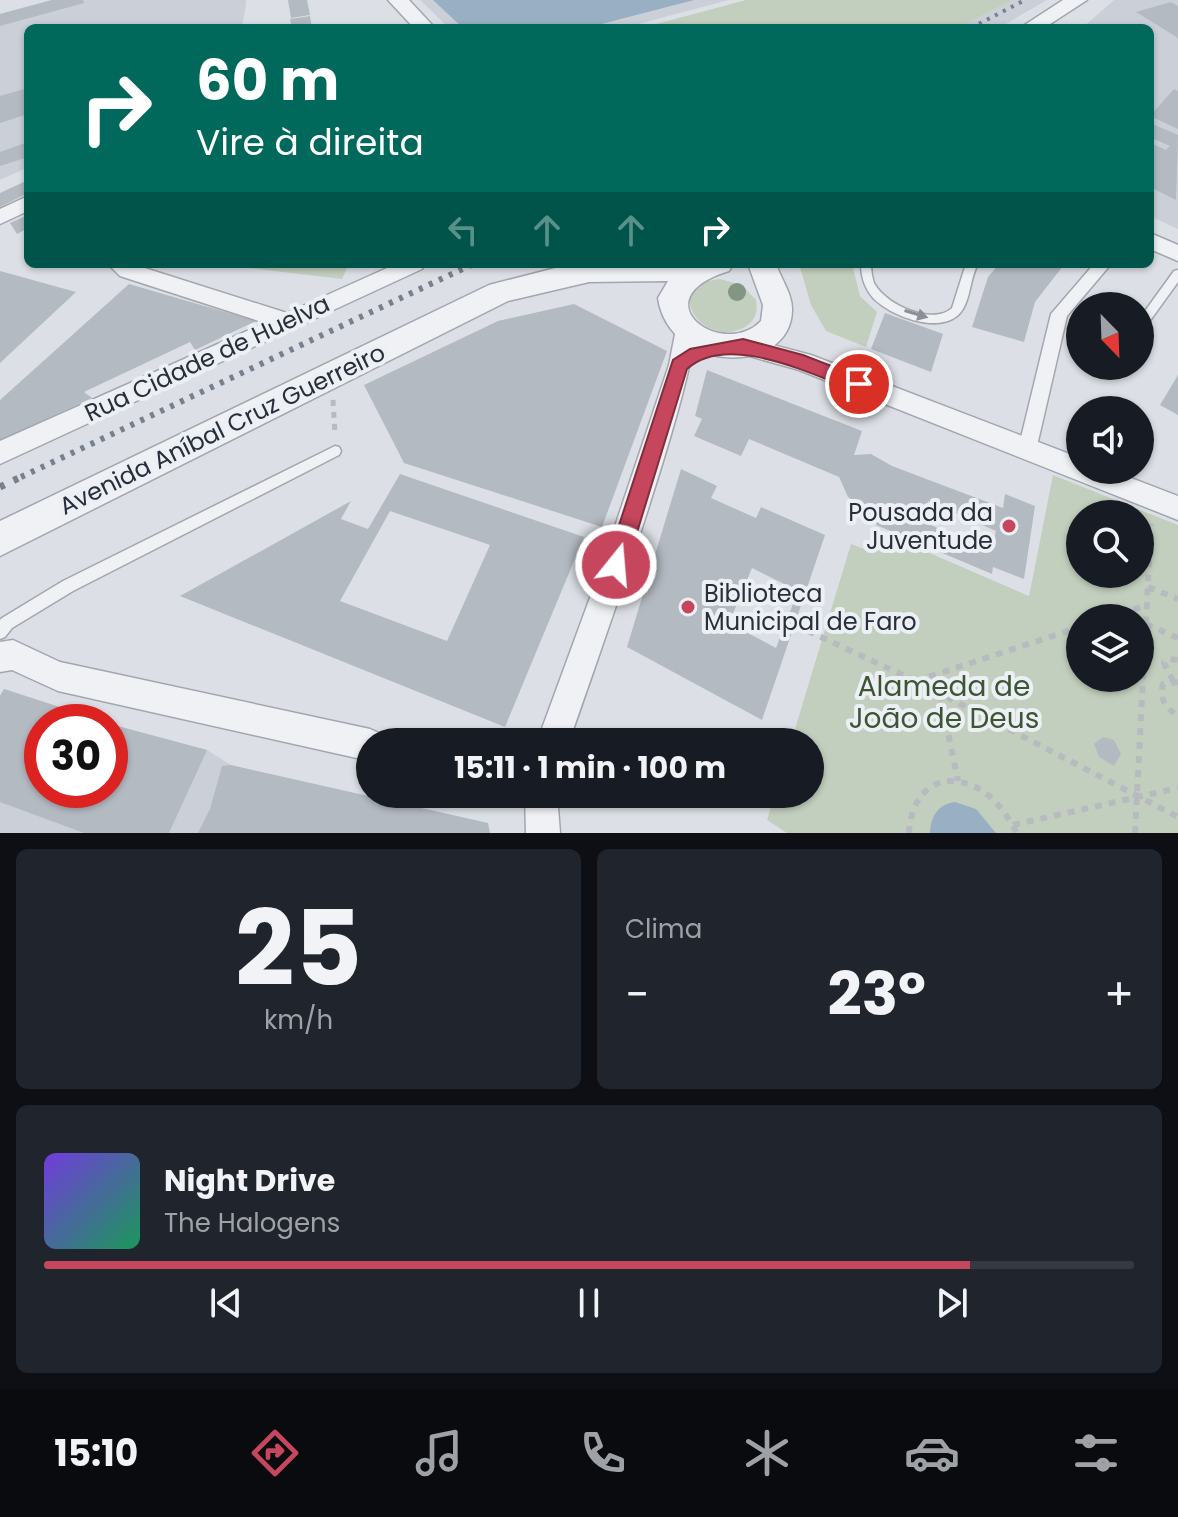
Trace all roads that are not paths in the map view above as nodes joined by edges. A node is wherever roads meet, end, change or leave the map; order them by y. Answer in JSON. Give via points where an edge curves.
{"nodes":[{"id":1,"x":398,"y":0,"type":"edge"},
{"id":2,"x":1077,"y":0,"type":"edge"},
{"id":3,"x":421,"y":24,"type":"edge"},
{"id":4,"x":1037,"y":24,"type":"edge"},
{"id":5,"x":24,"y":205,"type":"edge"},
{"id":6,"x":0,"y":217,"type":"edge"},
{"id":7,"x":1154,"y":242,"type":"edge"},
{"id":8,"x":1178,"y":254,"type":"edge"},
{"id":9,"x":123,"y":268,"type":"edge"},
{"id":10,"x":406,"y":268,"type":"edge"},
{"id":11,"x":663,"y":268,"type":"edge"},
{"id":12,"x":693,"y":268,"type":"edge"},
{"id":13,"x":732,"y":268,"type":"edge"},
{"id":14,"x":763,"y":268,"type":"edge"},
{"id":15,"x":867,"y":268,"type":"edge"},
{"id":16,"x":971,"y":268,"type":"edge"},
{"id":17,"x":1099,"y":268,"type":"edge"},
{"id":18,"x":1178,"y":274,"type":"edge"},
{"id":19,"x":775,"y":300,"type":"junction"},
{"id":20,"x":1154,"y":307,"type":"edge"},
{"id":21,"x":678,"y":317,"type":"junction"},
{"id":22,"x":444,"y":320,"type":"junction"},
{"id":23,"x":287,"y":321,"type":"junction"},
{"id":24,"x":739,"y":346,"type":"junction"},
{"id":25,"x":803,"y":362,"type":"junction"},
{"id":26,"x":680,"y":365,"type":"junction"},
{"id":27,"x":1027,"y":450,"type":"junction"},
{"id":28,"x":335,"y":451,"type":"road end"},
{"id":29,"x":0,"y":453,"type":"edge"},
{"id":30,"x":1178,"y":508,"type":"edge"},
{"id":31,"x":0,"y":539,"type":"edge"},
{"id":32,"x":0,"y":632,"type":"edge"},
{"id":33,"x":0,"y":657,"type":"edge"},
{"id":34,"x":556,"y":728,"type":"edge"},
{"id":35,"x":356,"y":742,"type":"edge"}],
"edges":[{"from":1,"to":3,"type":"street"},
{"from":2,"to":4,"type":"street"},
{"from":5,"to":6,"type":"street"},
{"from":7,"to":8,"type":"street"},
{"from":9,"to":23,"type":"street"},
{"from":10,"to":23,"type":"street","name":"Rua Cidade de Huelva"},
{"from":11,"to":22,"type":"street","via":[[551,278],[499,293]]},
{"from":12,"to":21,"type":"street","via":[[673,293]]},
{"from":13,"to":19,"type":"street","via":[[754,275]]},
{"from":14,"to":19,"type":"street"},
{"from":15,"to":16,"type":"lane","one_way":true,"via":[[872,290],[888,304],[937,318],[952,314],[960,304],[962,283]]},
{"from":17,"to":27,"type":"street","via":[[1059,314]]},
{"from":18,"to":20,"type":"lane"},
{"from":19,"to":24,"type":"street","via":[[777,320],[770,332]]},
{"from":19,"to":25,"type":"street","via":[[786,344]]},
{"from":21,"to":22,"type":"street","via":[[633,287],[598,286],[501,301]]},
{"from":21,"to":24,"type":"street","via":[[699,340]]},
{"from":21,"to":26,"type":"street"},
{"from":22,"to":31,"type":"street","name":"Avenida Aníbal Cruz Guerreiro"},
{"from":23,"to":29,"type":"street","name":"Rua Cidade de Huelva"},
{"from":24,"to":25,"type":"street"},
{"from":24,"to":26,"type":"street","via":[[690,356]]},
{"from":25,"to":27,"type":"street"},
{"from":26,"to":34,"type":"street","via":[[616,565]]},
{"from":27,"to":30,"type":"street"},
{"from":28,"to":32,"type":"lane","via":[[68,586]]},
{"from":33,"to":35,"type":"street","via":[[13,655],[58,676]]}]}
